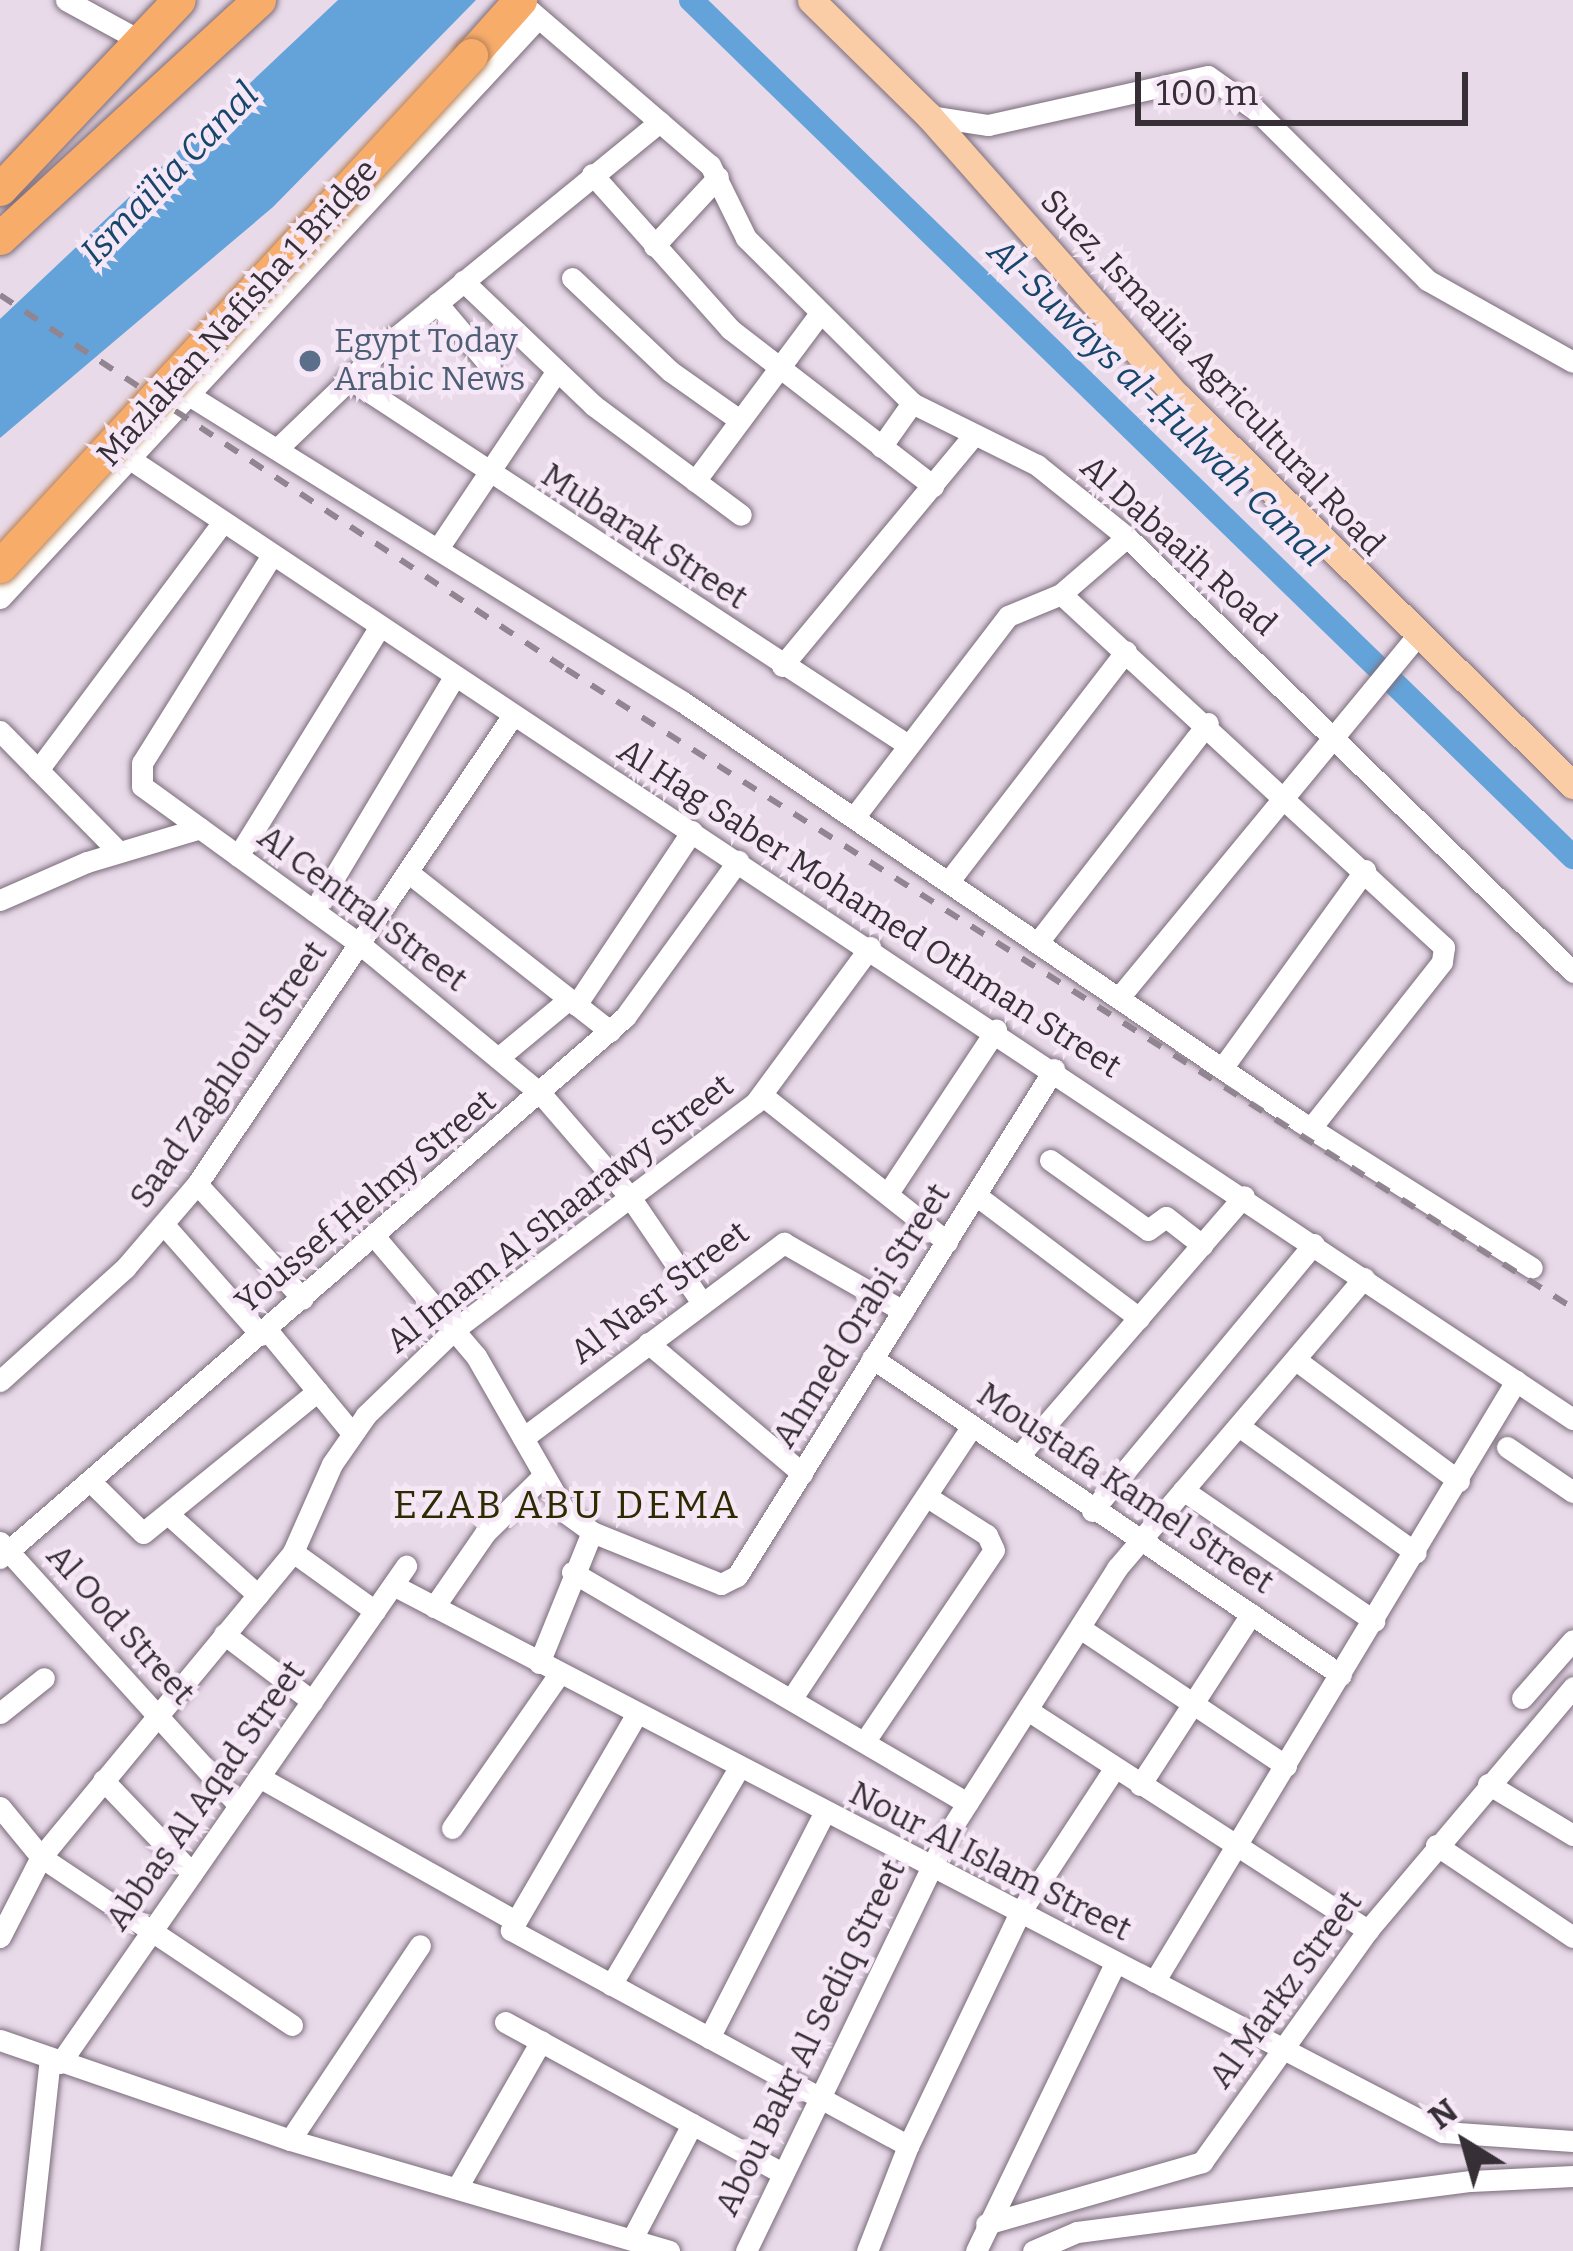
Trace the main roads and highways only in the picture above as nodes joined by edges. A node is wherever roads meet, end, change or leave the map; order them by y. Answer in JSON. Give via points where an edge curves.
{"nodes":[{"id":1,"x":179,"y":0,"type":"edge"},
{"id":2,"x":259,"y":0,"type":"edge"},
{"id":3,"x":811,"y":0,"type":"edge"},
{"id":4,"x":526,"y":6,"type":"edge"},
{"id":5,"x":0,"y":189,"type":"edge"},
{"id":6,"x":0,"y":238,"type":"edge"},
{"id":7,"x":0,"y":566,"type":"edge"},
{"id":8,"x":1573,"y":785,"type":"edge"}],
"edges":[{"from":1,"to":5,"type":"highway"},
{"from":2,"to":6,"type":"highway"},
{"from":3,"to":8,"type":"main road","name":"Suez, Ismailia Agricultural Road","via":[[929,116],[1178,397]]},
{"from":4,"to":7,"type":"highway","name":"Mazlakan Nafisha 1 Bridge","bridge":true,"via":[[470,55]]}]}
